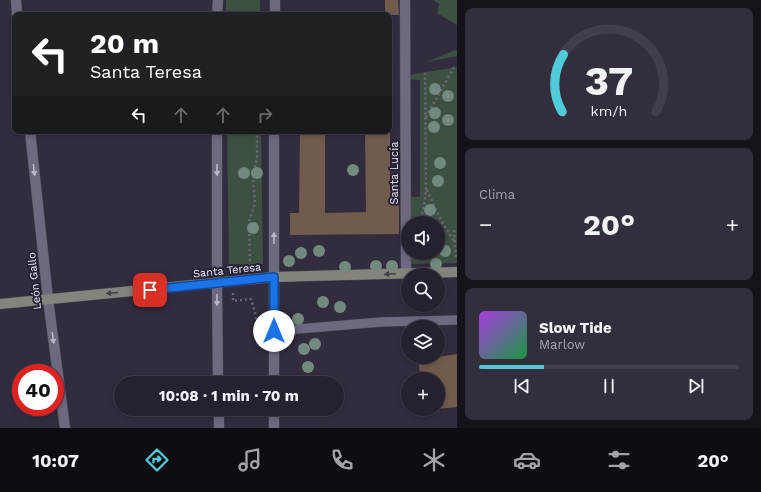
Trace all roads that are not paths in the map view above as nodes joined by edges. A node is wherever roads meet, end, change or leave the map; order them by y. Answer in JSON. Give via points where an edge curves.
{"nodes":[{"id":1,"x":16,"y":0,"type":"edge"},
{"id":2,"x":218,"y":0,"type":"edge"},
{"id":3,"x":274,"y":0,"type":"edge"},
{"id":4,"x":406,"y":0,"type":"edge"},
{"id":5,"x":17,"y":12,"type":"edge"},
{"id":6,"x":218,"y":12,"type":"edge"},
{"id":7,"x":274,"y":12,"type":"edge"},
{"id":8,"x":30,"y":134,"type":"edge"},
{"id":9,"x":217,"y":134,"type":"edge"},
{"id":10,"x":274,"y":134,"type":"edge"},
{"id":11,"x":406,"y":268,"type":"edge"},
{"id":12,"x":445,"y":272,"type":"edge"},
{"id":13,"x":456,"y":272,"type":"edge"},
{"id":14,"x":401,"y":273,"type":"edge"},
{"id":15,"x":274,"y":277,"type":"junction"},
{"id":16,"x":217,"y":283,"type":"junction"},
{"id":17,"x":48,"y":299,"type":"junction"},
{"id":18,"x":0,"y":304,"type":"edge"},
{"id":19,"x":457,"y":320,"type":"edge"},
{"id":20,"x":274,"y":331,"type":"junction"},
{"id":21,"x":218,"y":376,"type":"edge"},
{"id":22,"x":274,"y":376,"type":"edge"},
{"id":23,"x":218,"y":416,"type":"edge"},
{"id":24,"x":274,"y":416,"type":"edge"},
{"id":25,"x":65,"y":428,"type":"edge"},
{"id":26,"x":219,"y":428,"type":"edge"},
{"id":27,"x":274,"y":428,"type":"edge"}],
"edges":[{"from":1,"to":5,"type":"street"},
{"from":2,"to":6,"type":"street"},
{"from":3,"to":7,"type":"street"},
{"from":4,"to":11,"type":"street","name":"Santa Lucía"},
{"from":8,"to":17,"type":"street","name":"León Gallo","one_way":true},
{"from":9,"to":16,"type":"street","one_way":true},
{"from":15,"to":10,"type":"street","one_way":true},
{"from":12,"to":13,"type":"main road","name":"Santa Teresa"},
{"from":14,"to":15,"type":"main road","name":"Santa Teresa","one_way":true},
{"from":15,"to":16,"type":"main road","name":"Santa Teresa"},
{"from":15,"to":20,"type":"street"},
{"from":16,"to":17,"type":"main road","name":"Santa Teresa","one_way":true},
{"from":16,"to":21,"type":"street","one_way":true},
{"from":17,"to":18,"type":"main road","name":"Santa Teresa"},
{"from":17,"to":25,"type":"street","name":"León Gallo","one_way":true},
{"from":19,"to":20,"type":"lane","via":[[381,322]]},
{"from":20,"to":22,"type":"street"},
{"from":23,"to":26,"type":"street"},
{"from":24,"to":27,"type":"street"}]}
